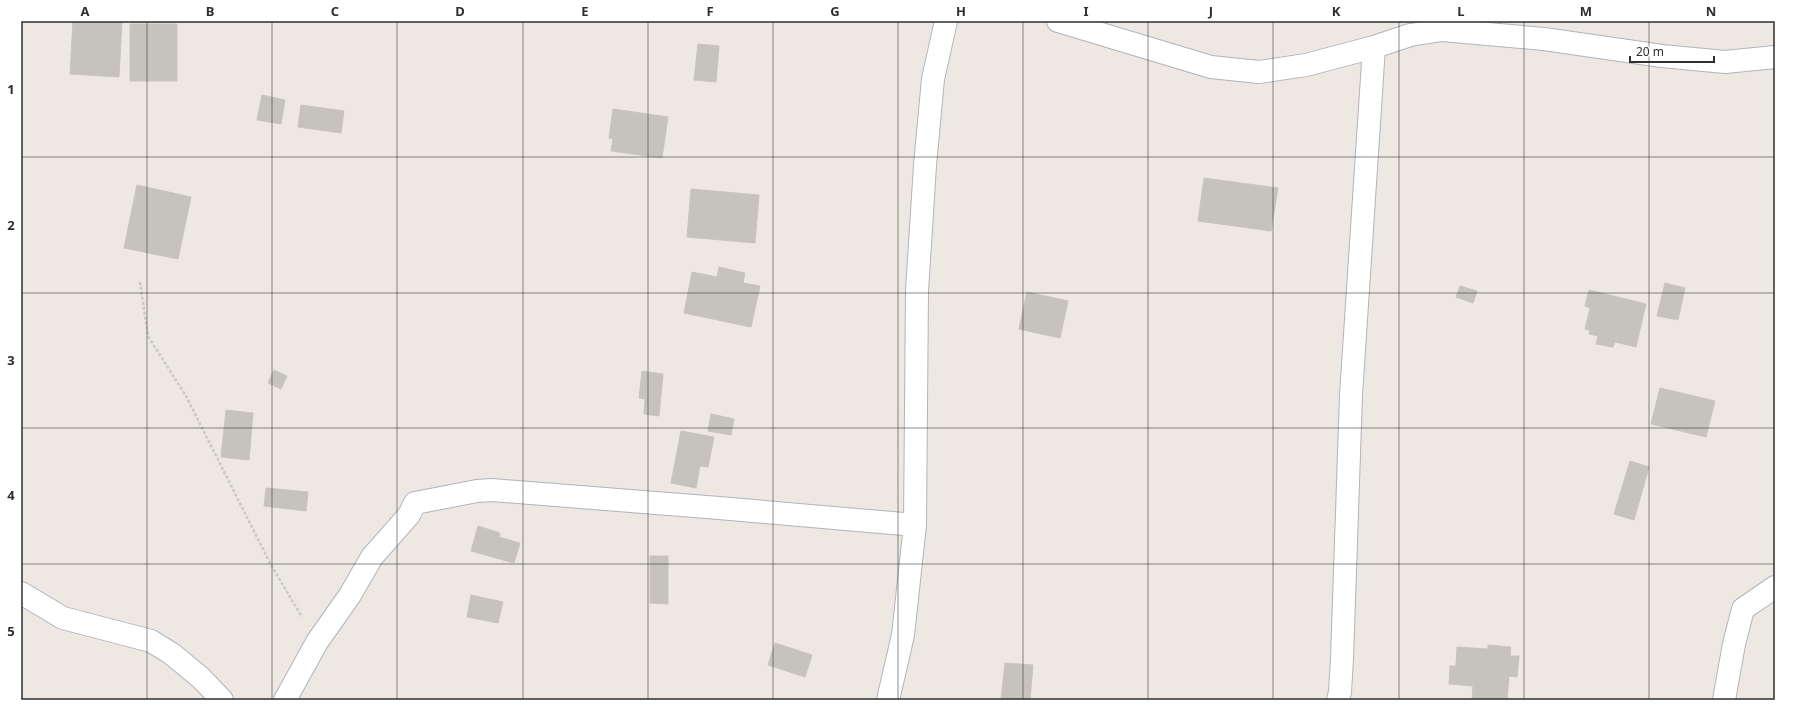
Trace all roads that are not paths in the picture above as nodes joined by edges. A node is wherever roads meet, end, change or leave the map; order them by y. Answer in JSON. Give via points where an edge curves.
{"nodes":[{"id":1,"x":946,"y":21,"type":"edge"},
{"id":2,"x":1058,"y":21,"type":"edge"},
{"id":3,"x":1374,"y":48,"type":"junction"},
{"id":4,"x":1775,"y":57,"type":"edge"},
{"id":5,"x":915,"y":525,"type":"junction"},
{"id":6,"x":1775,"y":587,"type":"edge"},
{"id":7,"x":21,"y":593,"type":"edge"},
{"id":8,"x":222,"y":700,"type":"edge"},
{"id":9,"x":285,"y":700,"type":"edge"},
{"id":10,"x":888,"y":700,"type":"edge"},
{"id":11,"x":1338,"y":700,"type":"edge"},
{"id":12,"x":1724,"y":700,"type":"edge"}],
"edges":[{"from":1,"to":5,"type":"street","via":[[933,79],[924,181],[918,291]]},
{"from":2,"to":3,"type":"street","via":[[1211,66],[1259,72],[1306,65]]},
{"from":3,"to":4,"type":"street","via":[[1410,36],[1442,30],[1544,39],[1725,62]]},
{"from":3,"to":11,"type":"street","via":[[1351,395],[1342,659]]},
{"from":5,"to":9,"type":"street","via":[[536,493],[477,491],[415,503],[409,515],[372,557],[350,595],[317,642]]},
{"from":5,"to":10,"type":"street","via":[[903,635]]},
{"from":6,"to":12,"type":"street","via":[[1743,609]]},
{"from":7,"to":8,"type":"street","via":[[63,618],[151,641],[172,654],[201,678]]}]}
